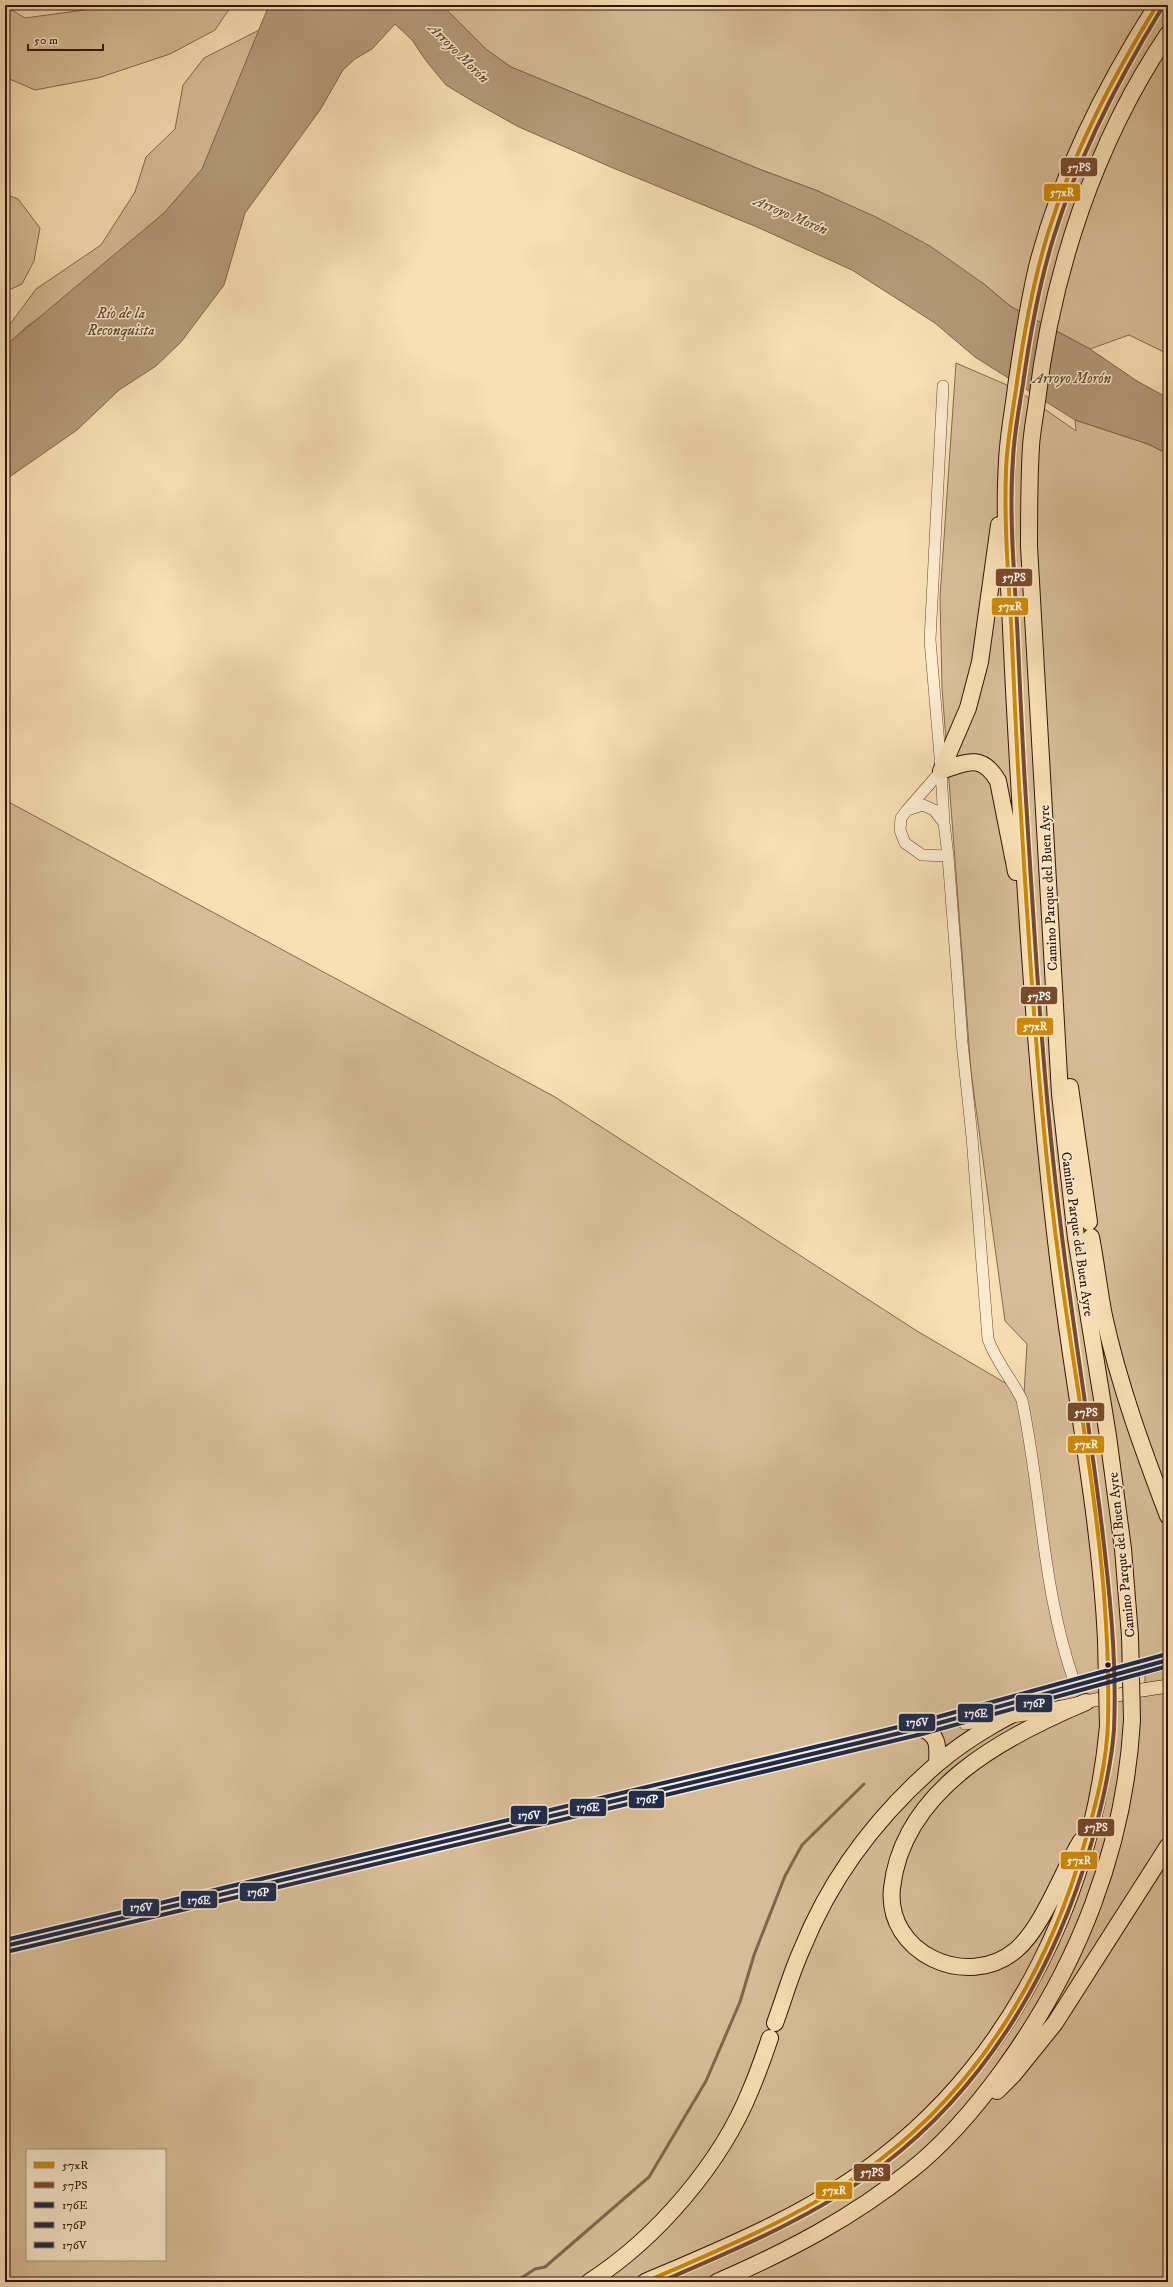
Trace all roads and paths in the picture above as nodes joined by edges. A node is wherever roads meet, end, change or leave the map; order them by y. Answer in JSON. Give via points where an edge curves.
{"nodes":[{"id":1,"x":1157,"y":5,"type":"edge"},
{"id":2,"x":1168,"y":34,"type":"edge"},
{"id":3,"x":943,"y":386,"type":"dead end"},
{"id":4,"x":1006,"y":465,"type":"junction"},
{"id":5,"x":941,"y":771,"type":"junction"},
{"id":6,"x":907,"y":810,"type":"junction"},
{"id":7,"x":944,"y":823,"type":"junction"},
{"id":8,"x":948,"y":856,"type":"junction"},
{"id":9,"x":1028,"y":938,"type":"junction"},
{"id":10,"x":1052,"y":962,"type":"junction"},
{"id":11,"x":1168,"y":1516,"type":"edge"},
{"id":12,"x":1168,"y":1660,"type":"edge"},
{"id":13,"x":1075,"y":1684,"type":"junction"},
{"id":14,"x":1168,"y":1686,"type":"edge"},
{"id":15,"x":1058,"y":1690,"type":"junction"},
{"id":16,"x":1086,"y":1702,"type":"junction"},
{"id":17,"x":1004,"y":1718,"type":"junction"},
{"id":18,"x":921,"y":1728,"type":"junction"},
{"id":19,"x":937,"y":1764,"type":"junction"},
{"id":20,"x":1090,"y":1824,"type":"junction"},
{"id":21,"x":1168,"y":1846,"type":"edge"},
{"id":22,"x":5,"y":1946,"type":"edge"},
{"id":23,"x":953,"y":2132,"type":"junction"},
{"id":24,"x":589,"y":2282,"type":"edge"},
{"id":25,"x":645,"y":2282,"type":"edge"},
{"id":26,"x":717,"y":2282,"type":"edge"}],
"edges":[{"from":1,"to":4,"type":"highway","name":"Camino Parque del Buen Ayre","via":[[1134,41],[1094,115],[1055,207],[1027,311]]},
{"from":2,"to":10,"type":"highway","name":"Camino Parque del Buen Ayre","via":[[1123,112],[1070,241],[1048,324],[1036,403],[1031,445],[1029,546]]},
{"from":3,"to":5,"type":"street","via":[[930,640]]},
{"from":4,"to":5,"type":"highway","via":[[980,662],[968,708]]},
{"from":4,"to":9,"type":"highway","name":"Camino Parque del Buen Ayre","via":[[1006,530]]},
{"from":5,"to":6,"type":"street"},
{"from":5,"to":7,"type":"street"},
{"from":5,"to":9,"type":"highway","via":[[969,760],[989,768],[998,781]]},
{"from":6,"to":7,"type":"street","via":[[923,805],[934,810]]},
{"from":6,"to":8,"type":"street","via":[[901,818],[900,830],[904,843],[922,855]]},
{"from":7,"to":8,"type":"street"},
{"from":8,"to":13,"type":"street","via":[[988,1339],[992,1353],[1013,1382],[1022,1400],[1053,1603],[1066,1660]]},
{"from":9,"to":20,"type":"highway","name":"Camino Parque del Buen Ayre","bridge":true,"via":[[1041,1110],[1061,1283],[1103,1581],[1108,1726],[1104,1763]]},
{"from":10,"to":11,"type":"highway","via":[[1104,1315],[1124,1392]]},
{"from":10,"to":23,"type":"highway","name":"Camino Parque del Buen Ayre","bridge":true,"via":[[1060,1094],[1075,1231],[1128,1593],[1132,1720],[1126,1784],[1114,1838],[1098,1893],[1077,1944],[1053,1994],[1015,2054],[985,2095]]},
{"from":12,"to":13,"type":"main road"},
{"from":13,"to":15,"type":"main road"},
{"from":14,"to":16,"type":"main road"},
{"from":15,"to":17,"type":"highway"},
{"from":15,"to":18,"type":"main road"},
{"from":16,"to":17,"type":"main road"},
{"from":16,"to":20,"type":"highway","via":[[1040,1723],[986,1754],[964,1769],[932,1801],[910,1832],[892,1888],[895,1914],[902,1930],[913,1945],[925,1954],[935,1961],[949,1965],[978,1966],[1007,1956],[1027,1938]]},
{"from":17,"to":18,"type":"main road"},
{"from":17,"to":19,"type":"highway"},
{"from":18,"to":19,"type":"highway","via":[[930,1732],[936,1740]]},
{"from":18,"to":22,"type":"main road"},
{"from":19,"to":24,"type":"highway","via":[[876,1824],[855,1851],[819,1914],[802,1949],[751,2090],[728,2136],[687,2194],[645,2238]]},
{"from":20,"to":25,"type":"highway","name":"Camino Parque del Buen Ayre","via":[[1071,1893],[1035,1975],[1012,2014],[946,2099],[884,2156],[851,2179],[770,2226]]},
{"from":21,"to":23,"type":"highway","via":[[1055,2023],[1014,2075]]},
{"from":23,"to":26,"type":"highway","name":"Camino Parque del Buen Ayre","via":[[911,2171],[868,2202],[791,2248]]}]}
